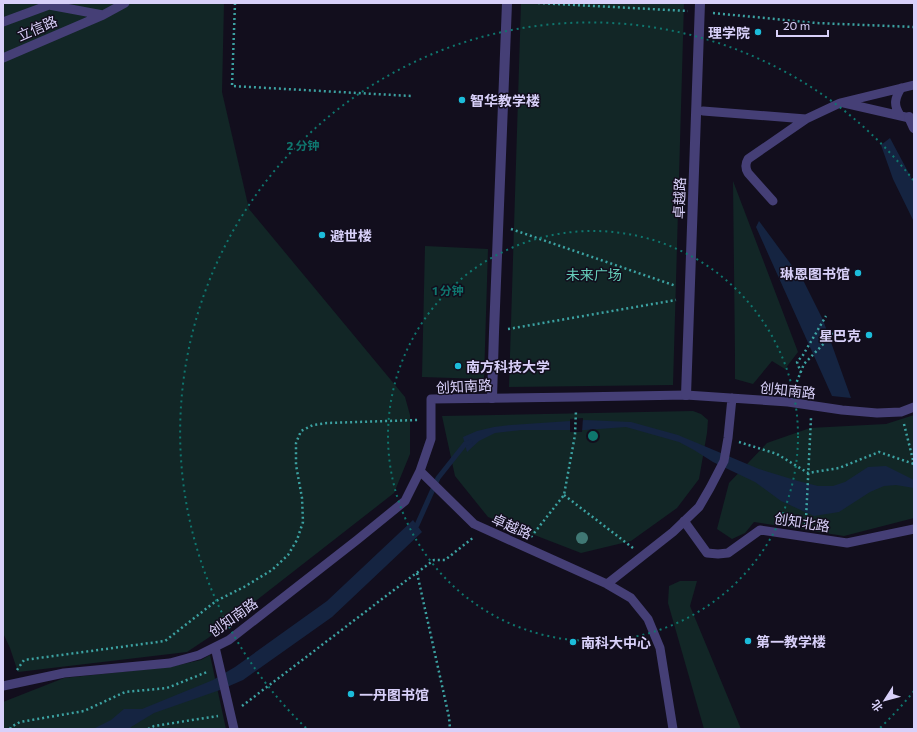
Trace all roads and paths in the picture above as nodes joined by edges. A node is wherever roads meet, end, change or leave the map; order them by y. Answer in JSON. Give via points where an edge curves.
{"nodes":[{"id":1,"x":125,"y":3,"type":"edge"},
{"id":2,"x":235,"y":3,"type":"edge"},
{"id":3,"x":507,"y":3,"type":"edge"},
{"id":4,"x":538,"y":3,"type":"edge"},
{"id":5,"x":700,"y":7,"type":"edge"},
{"id":6,"x":103,"y":15,"type":"junction"},
{"id":7,"x":3,"y":22,"type":"edge"},
{"id":8,"x":914,"y":27,"type":"edge"},
{"id":9,"x":3,"y":58,"type":"edge"},
{"id":10,"x":914,"y":85,"type":"edge"},
{"id":11,"x":902,"y":88,"type":"junction"},
{"id":12,"x":411,"y":96,"type":"dead end"},
{"id":13,"x":840,"y":103,"type":"junction"},
{"id":14,"x":703,"y":111,"type":"dead end"},
{"id":15,"x":908,"y":117,"type":"edge"},
{"id":16,"x":806,"y":119,"type":"junction"},
{"id":17,"x":914,"y":128,"type":"edge"},
{"id":18,"x":773,"y":201,"type":"dead end"},
{"id":19,"x":498,"y":225,"type":"junction"},
{"id":20,"x":690,"y":294,"type":"junction"},
{"id":21,"x":826,"y":316,"type":"dead end"},
{"id":22,"x":494,"y":332,"type":"junction"},
{"id":23,"x":835,"y":332,"type":"dead end"},
{"id":24,"x":800,"y":373,"type":"junction"},
{"id":25,"x":686,"y":395,"type":"junction"},
{"id":26,"x":492,"y":398,"type":"junction"},
{"id":27,"x":732,"y":398,"type":"junction"},
{"id":28,"x":788,"y":402,"type":"junction"},
{"id":29,"x":812,"y":406,"type":"junction"},
{"id":30,"x":914,"y":408,"type":"edge"},
{"id":31,"x":901,"y":412,"type":"junction"},
{"id":32,"x":576,"y":417,"type":"dead end"},
{"id":33,"x":430,"y":419,"type":"junction"},
{"id":34,"x":728,"y":438,"type":"junction"},
{"id":35,"x":914,"y":464,"type":"edge"},
{"id":36,"x":420,"y":471,"type":"junction"},
{"id":37,"x":808,"y":473,"type":"junction"},
{"id":38,"x":564,"y":495,"type":"junction"},
{"id":39,"x":806,"y":519,"type":"dead end"},
{"id":40,"x":684,"y":521,"type":"junction"},
{"id":41,"x":914,"y":529,"type":"edge"},
{"id":42,"x":468,"y":541,"type":"dead end"},
{"id":43,"x":524,"y":546,"type":"junction"},
{"id":44,"x":643,"y":556,"type":"junction"},
{"id":45,"x":417,"y":573,"type":"junction"},
{"id":46,"x":607,"y":584,"type":"junction"},
{"id":47,"x":215,"y":647,"type":"junction"},
{"id":48,"x":220,"y":668,"type":"junction"},
{"id":49,"x":3,"y":686,"type":"edge"},
{"id":50,"x":230,"y":715,"type":"junction"},
{"id":51,"x":10,"y":729,"type":"edge"},
{"id":52,"x":148,"y":729,"type":"edge"},
{"id":53,"x":234,"y":729,"type":"edge"},
{"id":54,"x":450,"y":729,"type":"edge"},
{"id":55,"x":673,"y":729,"type":"edge"}],
"edges":[{"from":1,"to":6,"type":"lane","name":"立信路"},
{"from":2,"to":12,"type":"path","via":[[232,86]]},
{"from":3,"to":19,"type":"street"},
{"from":4,"to":5,"type":"path"},
{"from":5,"to":8,"type":"path","via":[[816,23]]},
{"from":5,"to":20,"type":"street","name":"卓越路"},
{"from":6,"to":7,"type":"lane","via":[[49,5]]},
{"from":6,"to":9,"type":"lane","name":"立信路"},
{"from":10,"to":11,"type":"lane"},
{"from":11,"to":13,"type":"lane"},
{"from":11,"to":15,"type":"lane","via":[[895,99],[896,108]]},
{"from":13,"to":15,"type":"lane"},
{"from":13,"to":16,"type":"lane"},
{"from":14,"to":16,"type":"lane"},
{"from":15,"to":17,"type":"street"},
{"from":16,"to":18,"type":"lane","via":[[746,161],[748,173]]},
{"from":19,"to":20,"type":"path"},
{"from":19,"to":22,"type":"street"},
{"from":20,"to":22,"type":"path"},
{"from":20,"to":25,"type":"street","name":"卓越路"},
{"from":21,"to":24,"type":"path","via":[[797,362]]},
{"from":22,"to":26,"type":"street"},
{"from":23,"to":24,"type":"path","via":[[804,364]]},
{"from":24,"to":28,"type":"path"},
{"from":25,"to":26,"type":"lane","name":"创知南路"},
{"from":25,"to":27,"type":"lane","name":"创知南路"},
{"from":26,"to":33,"type":"lane","name":"创知南路","via":[[431,398]]},
{"from":27,"to":28,"type":"lane","name":"创知南路"},
{"from":27,"to":34,"type":"lane"},
{"from":28,"to":29,"type":"lane","name":"创知南路"},
{"from":29,"to":31,"type":"lane","name":"创知南路","via":[[877,413]]},
{"from":29,"to":37,"type":"path"},
{"from":30,"to":31,"type":"lane","name":"创知南路"},
{"from":31,"to":35,"type":"path"},
{"from":32,"to":38,"type":"path"},
{"from":33,"to":36,"type":"lane","name":"创知南路","via":[[431,438]]},
{"from":33,"to":49,"type":"path","via":[[327,423],[313,425],[301,431],[296,443],[296,465],[303,522],[288,555],[272,570],[216,601],[165,641],[24,660]]},
{"from":34,"to":37,"type":"path","via":[[777,454]]},
{"from":34,"to":40,"type":"lane","via":[[724,461],[710,488],[699,507]]},
{"from":35,"to":37,"type":"path","via":[[879,452],[839,468]]},
{"from":36,"to":43,"type":"lane","name":"卓越路","via":[[474,524]]},
{"from":36,"to":47,"type":"lane","name":"创知南路","via":[[405,500],[229,640]]},
{"from":37,"to":39,"type":"path"},
{"from":38,"to":43,"type":"path"},
{"from":38,"to":44,"type":"path"},
{"from":40,"to":41,"type":"lane","name":"创知北路","via":[[707,553],[718,554],[728,553],[760,530],[847,543]]},
{"from":40,"to":44,"type":"lane"},
{"from":42,"to":45,"type":"path","via":[[445,560],[434,560]]},
{"from":43,"to":46,"type":"lane","name":"卓越路"},
{"from":44,"to":46,"type":"lane"},
{"from":45,"to":50,"type":"path"},
{"from":45,"to":54,"type":"path"},
{"from":46,"to":55,"type":"lane","name":"卓越路","via":[[631,598],[648,619],[660,648]]},
{"from":47,"to":48,"type":"lane"},
{"from":47,"to":49,"type":"lane","name":"创知南路","via":[[199,655],[170,663],[64,673]]},
{"from":48,"to":50,"type":"lane"},
{"from":48,"to":51,"type":"path","via":[[167,688],[125,692],[84,710],[20,722]]},
{"from":50,"to":52,"type":"path"},
{"from":50,"to":53,"type":"lane"}]}
